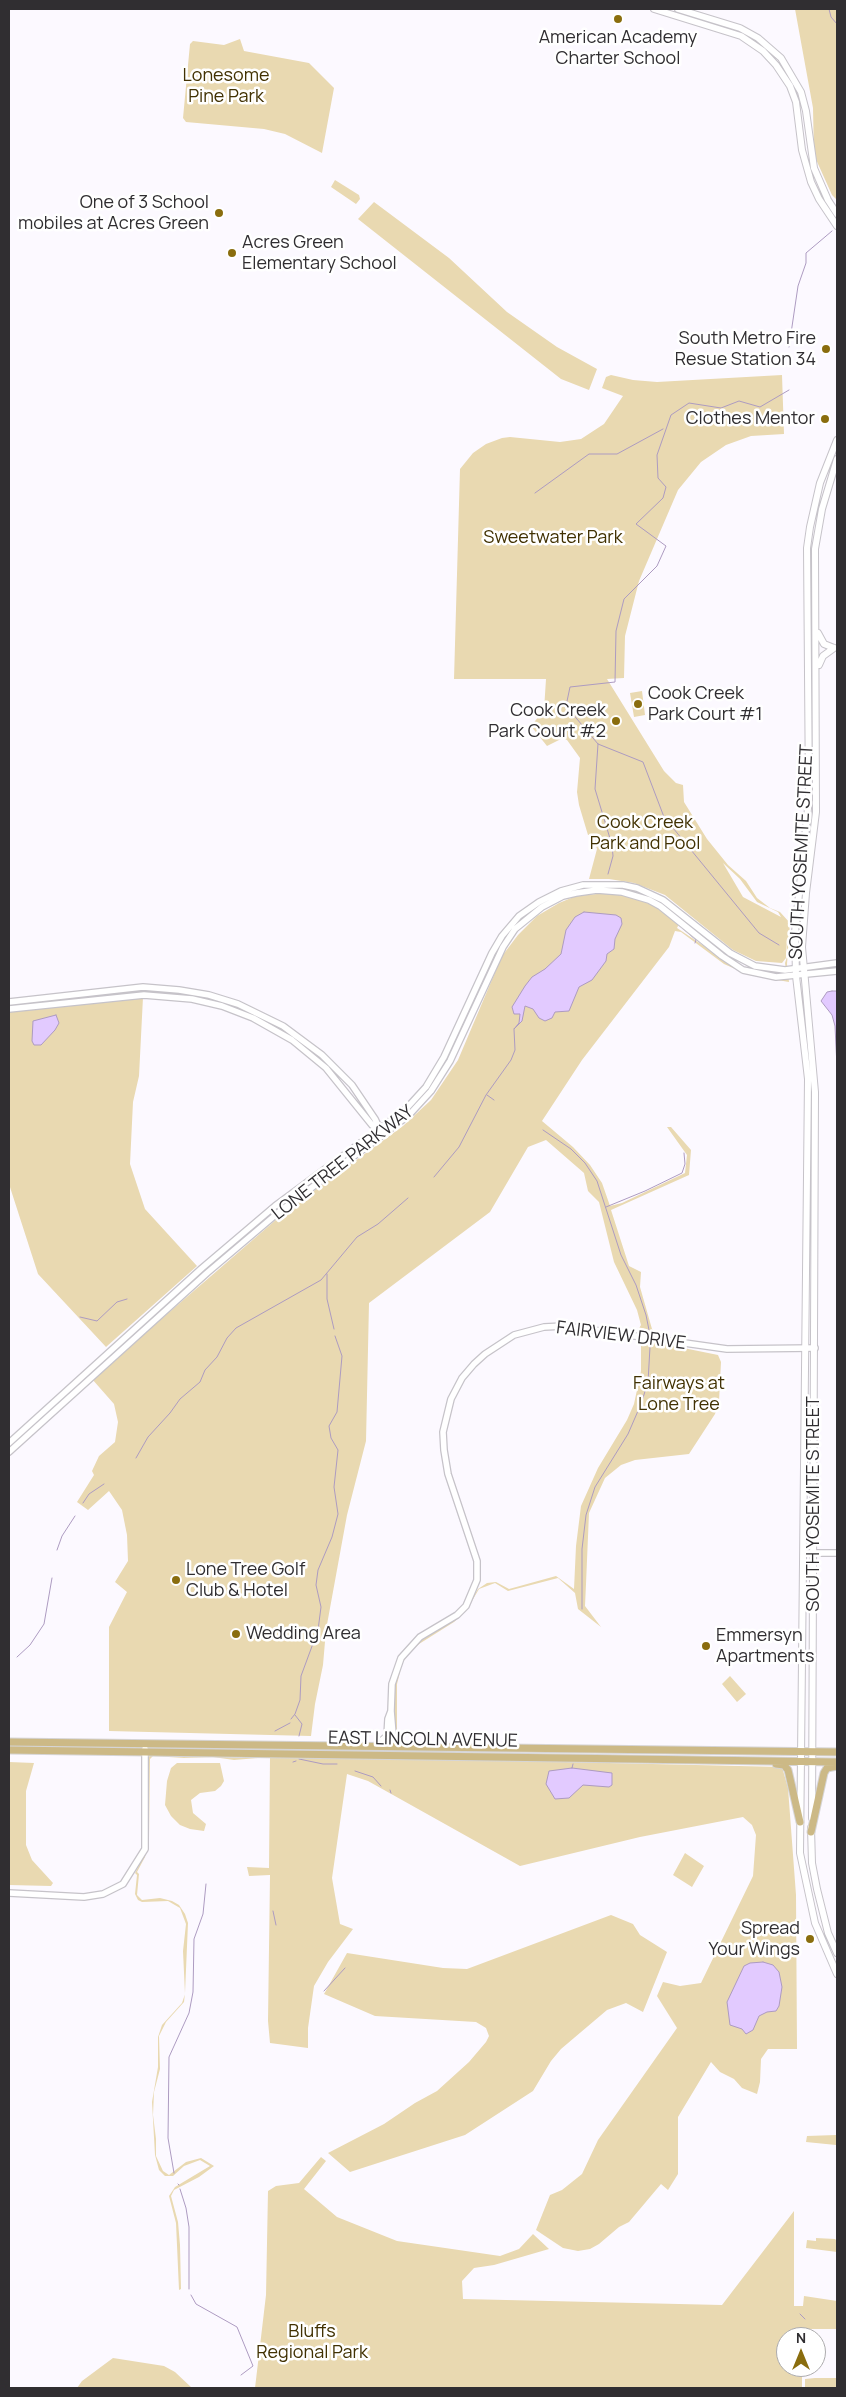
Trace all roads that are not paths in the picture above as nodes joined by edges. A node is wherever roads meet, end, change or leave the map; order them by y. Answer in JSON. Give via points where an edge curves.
{"nodes":[{"id":1,"x":654,"y":9,"type":"edge"},
{"id":2,"x":678,"y":9,"type":"edge"},
{"id":3,"x":837,"y":214,"type":"edge"},
{"id":4,"x":837,"y":226,"type":"edge"},
{"id":5,"x":837,"y":440,"type":"edge"},
{"id":6,"x":837,"y":460,"type":"edge"},
{"id":7,"x":816,"y":621,"type":"junction"},
{"id":8,"x":817,"y":669,"type":"junction"},
{"id":9,"x":837,"y":963,"type":"edge"},
{"id":10,"x":837,"y":971,"type":"edge"},
{"id":11,"x":795,"y":972,"type":"junction"},
{"id":12,"x":803,"y":972,"type":"junction"},
{"id":13,"x":9,"y":1002,"type":"edge"},
{"id":14,"x":9,"y":1009,"type":"edge"},
{"id":15,"x":382,"y":1133,"type":"junction"},
{"id":16,"x":807,"y":1239,"type":"junction"},
{"id":17,"x":815,"y":1247,"type":"junction"},
{"id":18,"x":807,"y":1348,"type":"junction"},
{"id":19,"x":815,"y":1348,"type":"junction"},
{"id":20,"x":9,"y":1443,"type":"edge"},
{"id":21,"x":9,"y":1452,"type":"edge"},
{"id":22,"x":804,"y":1553,"type":"junction"},
{"id":23,"x":814,"y":1553,"type":"junction"},
{"id":24,"x":837,"y":1553,"type":"edge"},
{"id":25,"x":391,"y":1711,"type":"junction"},
{"id":26,"x":9,"y":1742,"type":"edge"},
{"id":27,"x":376,"y":1745,"type":"junction"},
{"id":28,"x":400,"y":1746,"type":"junction"},
{"id":29,"x":145,"y":1748,"type":"junction"},
{"id":30,"x":9,"y":1750,"type":"edge"},
{"id":31,"x":802,"y":1752,"type":"junction"},
{"id":32,"x":813,"y":1752,"type":"junction"},
{"id":33,"x":837,"y":1752,"type":"edge"},
{"id":34,"x":714,"y":1759,"type":"junction"},
{"id":35,"x":802,"y":1761,"type":"junction"},
{"id":36,"x":813,"y":1761,"type":"junction"},
{"id":37,"x":837,"y":1762,"type":"edge"},
{"id":38,"x":837,"y":1766,"type":"edge"},
{"id":39,"x":800,"y":1822,"type":"junction"},
{"id":40,"x":811,"y":1832,"type":"junction"},
{"id":41,"x":9,"y":1893,"type":"edge"},
{"id":42,"x":837,"y":1953,"type":"edge"},
{"id":43,"x":837,"y":1974,"type":"edge"}],
"edges":[{"from":1,"to":4,"type":"main road","via":[[741,36],[776,65],[796,102],[808,173],[819,199]]},
{"from":2,"to":3,"type":"main road","via":[[749,32],[784,62],[803,100],[814,168]]},
{"from":5,"to":11,"type":"main road","name":"SOUTH YOSEMITE STREET","via":[[816,500],[807,553],[809,799],[796,909]]},
{"from":6,"to":7,"type":"main road","name":"SOUTH YOSEMITE STREET","via":[[818,529],[814,572]]},
{"from":7,"to":8,"type":"main road","name":"SOUTH YOSEMITE STREET"},
{"from":7,"to":8,"type":"main road","via":[[820,639],[834,648],[822,656]]},
{"from":8,"to":12,"type":"main road","name":"SOUTH YOSEMITE STREET","via":[[816,812],[804,909]]},
{"from":9,"to":12,"type":"street"},
{"from":10,"to":12,"type":"street"},
{"from":11,"to":12,"type":"street","name":"LONE TREE PARKWAY"},
{"from":11,"to":15,"type":"street","name":"LONE TREE PARKWAY","via":[[747,963],[726,950],[675,907],[637,888],[597,883],[561,891],[529,908],[502,936],[452,1044],[434,1074]]},
{"from":11,"to":16,"type":"main road","name":"SOUTH YOSEMITE STREET","via":[[808,1073]]},
{"from":12,"to":17,"type":"main road","name":"SOUTH YOSEMITE STREET","via":[[814,1063]]},
{"from":13,"to":15,"type":"street","via":[[143,987],[209,995],[238,1004],[283,1026],[322,1055],[352,1085]]},
{"from":14,"to":15,"type":"street","via":[[144,995],[185,998],[222,1006],[260,1021],[304,1049],[332,1074]]},
{"from":15,"to":20,"type":"street","name":"LONE TREE PARKWAY","via":[[275,1206]]},
{"from":15,"to":21,"type":"street","name":"LONE TREE PARKWAY","via":[[279,1212],[207,1273]]},
{"from":16,"to":17,"type":"main road"},
{"from":16,"to":18,"type":"main road","name":"SOUTH YOSEMITE STREET"},
{"from":17,"to":19,"type":"main road","name":"SOUTH YOSEMITE STREET"},
{"from":18,"to":19,"type":"street","name":"FAIRVIEW DRIVE"},
{"from":18,"to":22,"type":"main road","name":"SOUTH YOSEMITE STREET"},
{"from":18,"to":25,"type":"street","name":"FAIRVIEW DRIVE","via":[[726,1349],[564,1326],[544,1327],[514,1335],[485,1354],[462,1378],[451,1399],[443,1432],[448,1474],[477,1561],[478,1580],[462,1611],[420,1637],[401,1658],[392,1684]]},
{"from":19,"to":23,"type":"main road","name":"SOUTH YOSEMITE STREET"},
{"from":22,"to":23,"type":"street"},
{"from":22,"to":31,"type":"main road","name":"SOUTH YOSEMITE STREET"},
{"from":23,"to":24,"type":"street"},
{"from":23,"to":32,"type":"main road","name":"SOUTH YOSEMITE STREET"},
{"from":25,"to":27,"type":"street","name":"FAIRVIEW DRIVE","via":[[387,1736]]},
{"from":25,"to":28,"type":"street","name":"FAIRVIEW DRIVE","via":[[393,1735]]},
{"from":26,"to":29,"type":"main road","name":"EAST LINCOLN AVENUE"},
{"from":27,"to":28,"type":"main road","name":"EAST LINCOLN AVENUE"},
{"from":27,"to":29,"type":"main road","name":"EAST LINCOLN AVENUE"},
{"from":28,"to":31,"type":"main road","name":"EAST LINCOLN AVENUE"},
{"from":29,"to":30,"type":"main road","name":"EAST LINCOLN AVENUE"},
{"from":29,"to":34,"type":"main road","name":"EAST LINCOLN AVENUE"},
{"from":29,"to":41,"type":"street","via":[[145,1849],[123,1884],[103,1894],[84,1896]]},
{"from":31,"to":32,"type":"main road","name":"EAST LINCOLN AVENUE"},
{"from":31,"to":35,"type":"main road","name":"SOUTH YOSEMITE STREET"},
{"from":32,"to":33,"type":"main road","name":"EAST LINCOLN AVENUE"},
{"from":32,"to":36,"type":"main road","name":"SOUTH YOSEMITE STREET"},
{"from":34,"to":35,"type":"main road","name":"EAST LINCOLN AVENUE"},
{"from":34,"to":39,"type":"main road","via":[[724,1763],[785,1766]]},
{"from":35,"to":36,"type":"main road","name":"EAST LINCOLN AVENUE"},
{"from":35,"to":39,"type":"main road","name":"SOUTH YOSEMITE STREET"},
{"from":36,"to":37,"type":"main road","name":"EAST LINCOLN AVENUE"},
{"from":36,"to":40,"type":"main road","name":"SOUTH YOSEMITE STREET"},
{"from":38,"to":40,"type":"main road","via":[[824,1772]]},
{"from":39,"to":43,"type":"main road","name":"SOUTH YOSEMITE STREET","via":[[802,1865],[809,1898],[820,1936]]},
{"from":40,"to":42,"type":"main road","name":"SOUTH YOSEMITE STREET","via":[[816,1889]]}]}
